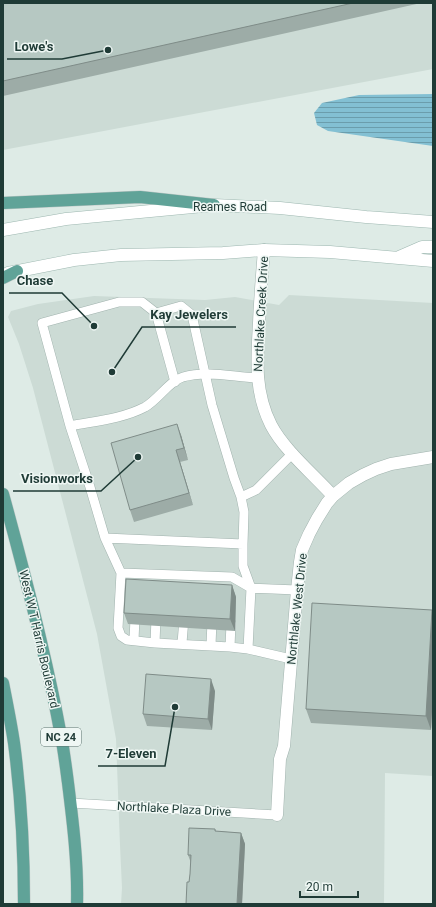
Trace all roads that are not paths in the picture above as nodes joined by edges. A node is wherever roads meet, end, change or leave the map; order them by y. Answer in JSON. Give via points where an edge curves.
{"nodes":[{"id":1,"x":3,"y":203,"type":"edge"},
{"id":2,"x":214,"y":205,"type":"junction"},
{"id":3,"x":433,"y":222,"type":"edge"},
{"id":4,"x":3,"y":230,"type":"edge"},
{"id":5,"x":433,"y":248,"type":"edge"},
{"id":6,"x":264,"y":250,"type":"junction"},
{"id":7,"x":398,"y":258,"type":"junction"},
{"id":8,"x":433,"y":261,"type":"edge"},
{"id":9,"x":16,"y":271,"type":"junction"},
{"id":10,"x":3,"y":274,"type":"edge"},
{"id":11,"x":3,"y":278,"type":"edge"},
{"id":12,"x":156,"y":313,"type":"junction"},
{"id":13,"x":206,"y":374,"type":"junction"},
{"id":14,"x":257,"y":378,"type":"junction"},
{"id":15,"x":174,"y":382,"type":"junction"},
{"id":16,"x":70,"y":426,"type":"junction"},
{"id":17,"x":292,"y":454,"type":"junction"},
{"id":18,"x":433,"y":458,"type":"edge"},
{"id":19,"x":3,"y":494,"type":"edge"},
{"id":20,"x":334,"y":496,"type":"junction"},
{"id":21,"x":241,"y":497,"type":"junction"},
{"id":22,"x":105,"y":538,"type":"junction"},
{"id":23,"x":243,"y":544,"type":"junction"},
{"id":24,"x":121,"y":573,"type":"junction"},
{"id":25,"x":232,"y":577,"type":"junction"},
{"id":26,"x":251,"y":588,"type":"junction"},
{"id":27,"x":232,"y":589,"type":"edge"},
{"id":28,"x":297,"y":590,"type":"junction"},
{"id":29,"x":135,"y":618,"type":"edge"},
{"id":30,"x":156,"y":618,"type":"edge"},
{"id":31,"x":184,"y":619,"type":"edge"},
{"id":32,"x":212,"y":621,"type":"edge"},
{"id":33,"x":231,"y":623,"type":"edge"},
{"id":34,"x":134,"y":640,"type":"junction"},
{"id":35,"x":155,"y":642,"type":"junction"},
{"id":36,"x":182,"y":644,"type":"junction"},
{"id":37,"x":211,"y":645,"type":"junction"},
{"id":38,"x":230,"y":647,"type":"junction"},
{"id":39,"x":248,"y":649,"type":"junction"},
{"id":40,"x":291,"y":659,"type":"junction"},
{"id":41,"x":3,"y":683,"type":"edge"},
{"id":42,"x":71,"y":803,"type":"junction"},
{"id":43,"x":277,"y":815,"type":"joint"},
{"id":44,"x":24,"y":904,"type":"edge"},
{"id":45,"x":77,"y":904,"type":"edge"}],
"edges":[{"from":1,"to":2,"type":"main road","via":[[140,197]]},
{"from":2,"to":3,"type":"main road","name":"Reames Road","via":[[280,208]]},
{"from":2,"to":4,"type":"main road","name":"Reames Road","via":[[66,219]]},
{"from":5,"to":7,"type":"main road","via":[[422,247]]},
{"from":6,"to":7,"type":"main road"},
{"from":6,"to":9,"type":"main road","via":[[121,255],[74,260]]},
{"from":6,"to":14,"type":"main road","name":"Northlake Creek Drive"},
{"from":7,"to":8,"type":"main road"},
{"from":9,"to":10,"type":"main road"},
{"from":9,"to":11,"type":"main road"},
{"from":12,"to":13,"type":"lane","via":[[181,306],[192,315]]},
{"from":12,"to":15,"type":"lane"},
{"from":12,"to":16,"type":"lane","via":[[142,302],[120,302],[42,323]]},
{"from":13,"to":14,"type":"lane"},
{"from":13,"to":15,"type":"lane","via":[[185,377]]},
{"from":13,"to":21,"type":"lane","via":[[212,405]]},
{"from":14,"to":17,"type":"main road","name":"Northlake Creek Drive","via":[[271,425]]},
{"from":15,"to":16,"type":"lane","via":[[145,407],[128,414]]},
{"from":16,"to":22,"type":"lane"},
{"from":17,"to":20,"type":"main road","name":"Northlake Creek Drive"},
{"from":17,"to":21,"type":"lane","via":[[256,490]]},
{"from":18,"to":20,"type":"main road","name":"Northlake West Drive","via":[[391,464],[376,469],[349,483]]},
{"from":19,"to":42,"type":"main road","name":"West W T Harris Boulevard","number":"NC 24","via":[[45,658]]},
{"from":20,"to":28,"type":"main road","name":"Northlake West Drive","via":[[316,519],[302,550]]},
{"from":21,"to":23,"type":"lane","via":[[244,512]]},
{"from":22,"to":23,"type":"lane"},
{"from":22,"to":24,"type":"lane"},
{"from":23,"to":26,"type":"lane","via":[[243,566]]},
{"from":24,"to":25,"type":"lane","via":[[137,577],[185,579],[214,580]]},
{"from":24,"to":34,"type":"lane","via":[[118,628],[121,636],[127,640]]},
{"from":25,"to":26,"type":"lane"},
{"from":25,"to":27,"type":"lane"},
{"from":26,"to":28,"type":"lane"},
{"from":26,"to":39,"type":"lane"},
{"from":28,"to":40,"type":"main road","name":"Northlake West Drive"},
{"from":29,"to":34,"type":"lane"},
{"from":30,"to":35,"type":"lane"},
{"from":31,"to":36,"type":"lane"},
{"from":32,"to":37,"type":"lane"},
{"from":33,"to":38,"type":"lane"},
{"from":34,"to":35,"type":"lane"},
{"from":35,"to":36,"type":"lane"},
{"from":36,"to":37,"type":"lane"},
{"from":37,"to":38,"type":"lane"},
{"from":38,"to":39,"type":"lane"},
{"from":39,"to":40,"type":"lane"},
{"from":40,"to":43,"type":"main road","name":"Northlake West Drive","via":[[284,746],[280,759]]},
{"from":41,"to":44,"type":"main road","via":[[14,742],[20,800]]},
{"from":42,"to":43,"type":"lane","name":"Northlake Plaza Drive"},
{"from":42,"to":45,"type":"main road","name":"West W T Harris Boulevard","number":"NC 24"}]}
